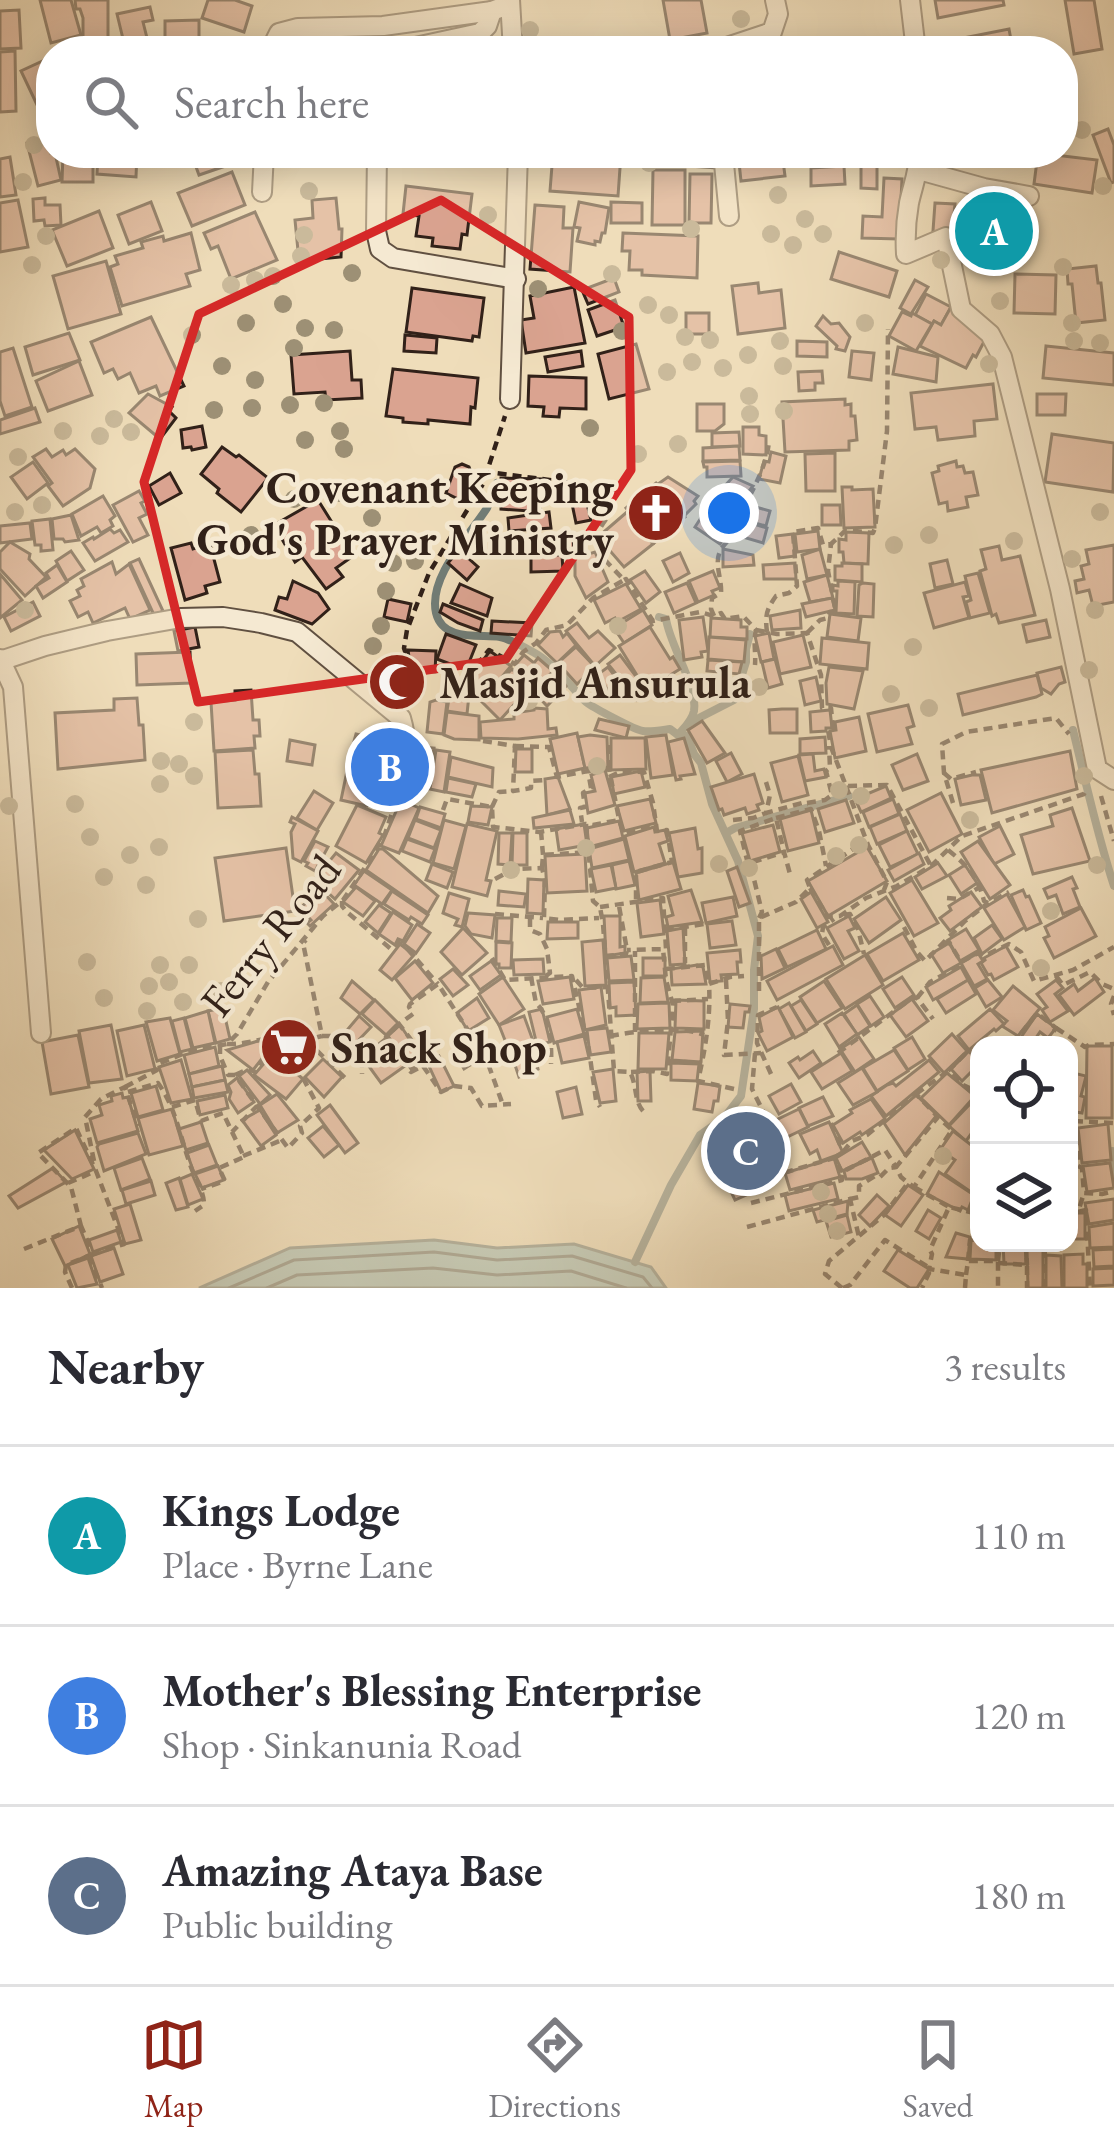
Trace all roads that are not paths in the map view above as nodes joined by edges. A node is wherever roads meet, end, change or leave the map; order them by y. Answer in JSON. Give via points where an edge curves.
{"nodes":[{"id":1,"x":775,"y":0,"type":"edge"},
{"id":2,"x":910,"y":0,"type":"edge"},
{"id":3,"x":504,"y":5,"type":"edge"},
{"id":4,"x":278,"y":36,"type":"edge"},
{"id":5,"x":465,"y":36,"type":"edge"},
{"id":6,"x":510,"y":36,"type":"edge"},
{"id":7,"x":760,"y":36,"type":"edge"},
{"id":8,"x":914,"y":36,"type":"edge"},
{"id":9,"x":263,"y":168,"type":"edge"},
{"id":10,"x":377,"y":168,"type":"edge"},
{"id":11,"x":518,"y":168,"type":"edge"},
{"id":12,"x":724,"y":168,"type":"edge"},
{"id":13,"x":917,"y":168,"type":"edge"},
{"id":14,"x":936,"y":168,"type":"edge"},
{"id":15,"x":262,"y":192,"type":"dead end"},
{"id":16,"x":1029,"y":196,"type":"dead end"},
{"id":17,"x":729,"y":216,"type":"dead end"},
{"id":18,"x":516,"y":279,"type":"junction"},
{"id":19,"x":510,"y":399,"type":"road end"},
{"id":20,"x":0,"y":660,"type":"edge"},
{"id":21,"x":1105,"y":775,"type":"edge"},
{"id":22,"x":400,"y":780,"type":"road end"},
{"id":23,"x":41,"y":1033,"type":"dead end"}],
"edges":[{"from":1,"to":7,"type":"street","via":[[772,32]]},
{"from":2,"to":8,"type":"street"},
{"from":3,"to":4,"type":"street"},
{"from":3,"to":5,"type":"street","via":[[479,33]]},
{"from":3,"to":6,"type":"street"},
{"from":9,"to":15,"type":"street"},
{"from":10,"to":18,"type":"street","via":[[380,249]]},
{"from":11,"to":18,"type":"street"},
{"from":12,"to":17,"type":"street"},
{"from":13,"to":21,"type":"street","via":[[906,254],[946,237],[961,308],[1002,357]]},
{"from":14,"to":16,"type":"street"},
{"from":18,"to":19,"type":"street"},
{"from":20,"to":22,"type":"street","via":[[181,618],[223,617],[297,632],[401,718],[407,751]]},
{"from":20,"to":23,"type":"street","via":[[13,687]]}]}
